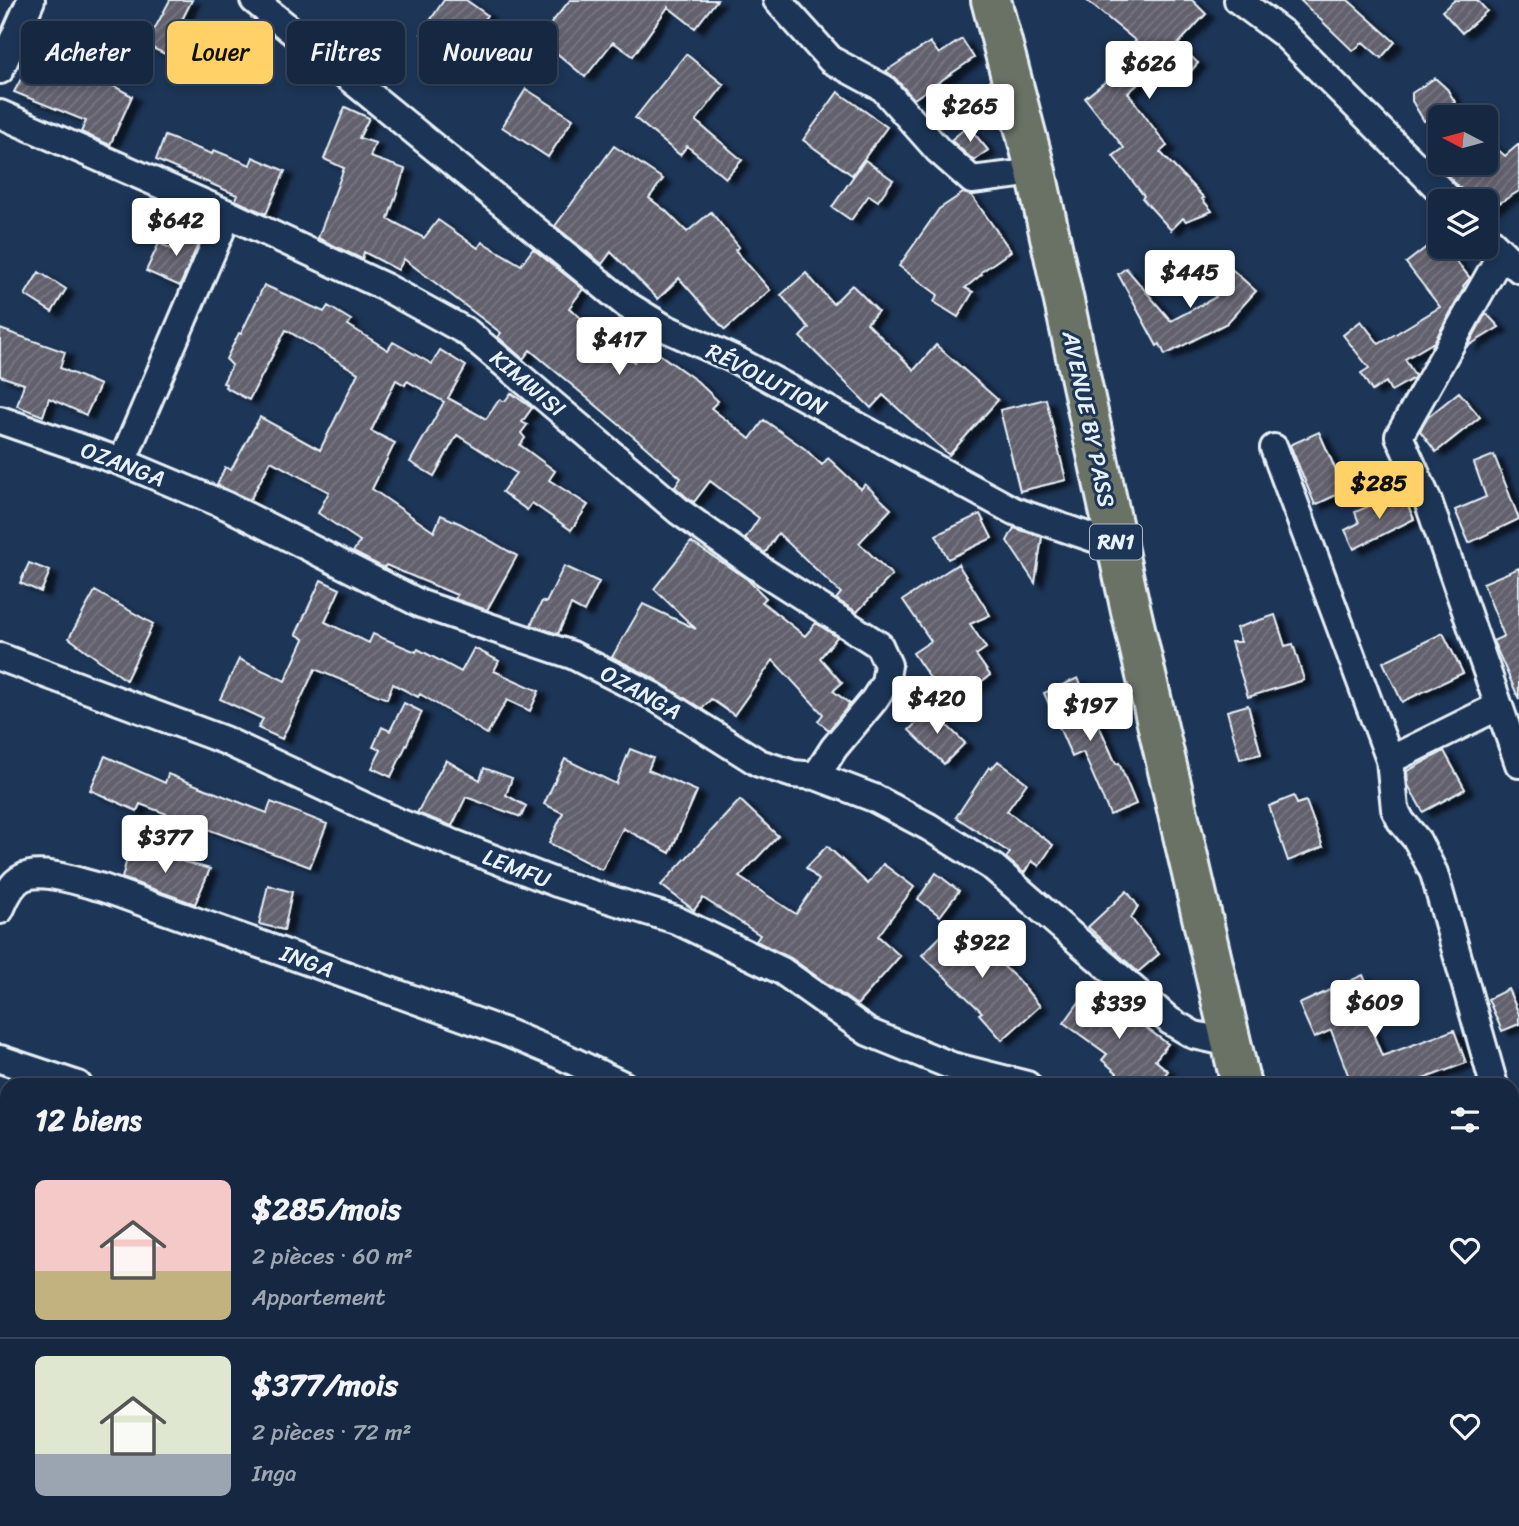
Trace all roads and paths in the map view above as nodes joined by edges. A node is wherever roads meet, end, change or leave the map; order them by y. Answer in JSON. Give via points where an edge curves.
{"nodes":[{"id":1,"x":31,"y":0,"type":"edge"},
{"id":2,"x":254,"y":0,"type":"edge"},
{"id":3,"x":777,"y":0,"type":"edge"},
{"id":4,"x":992,"y":0,"type":"edge"},
{"id":5,"x":1238,"y":0,"type":"edge"},
{"id":6,"x":0,"y":70,"type":"edge"},
{"id":7,"x":0,"y":114,"type":"edge"},
{"id":8,"x":1036,"y":172,"type":"junction"},
{"id":9,"x":1439,"y":189,"type":"edge"},
{"id":10,"x":228,"y":214,"type":"junction"},
{"id":11,"x":1502,"y":253,"type":"edge"},
{"id":12,"x":0,"y":420,"type":"edge"},
{"id":13,"x":1274,"y":448,"type":"dead end"},
{"id":14,"x":122,"y":462,"type":"junction"},
{"id":15,"x":1117,"y":546,"type":"junction"},
{"id":16,"x":0,"y":657,"type":"edge"},
{"id":17,"x":1499,"y":706,"type":"junction"},
{"id":18,"x":1390,"y":760,"type":"junction"},
{"id":19,"x":1519,"y":764,"type":"edge"},
{"id":20,"x":816,"y":776,"type":"junction"},
{"id":21,"x":0,"y":910,"type":"edge"},
{"id":22,"x":1231,"y":1043,"type":"junction"},
{"id":23,"x":0,"y":1059,"type":"edge"},
{"id":24,"x":57,"y":1078,"type":"edge"},
{"id":25,"x":608,"y":1078,"type":"edge"},
{"id":26,"x":999,"y":1078,"type":"edge"},
{"id":27,"x":1239,"y":1078,"type":"edge"},
{"id":28,"x":1492,"y":1078,"type":"edge"}],
"edges":[{"from":1,"to":6,"type":"street"},
{"from":2,"to":15,"type":"street","name":"RÉVOLUTION","via":[[627,305],[1014,511]]},
{"from":3,"to":8,"type":"street","via":[[831,60],[883,88],[938,150],[972,180]]},
{"from":4,"to":8,"type":"highway","name":"AVENUE BY PASS","number":"RN1"},
{"from":5,"to":9,"type":"street","via":[[1283,34]]},
{"from":7,"to":10,"type":"street","name":"KIMWISI"},
{"from":8,"to":15,"type":"highway","name":"AVENUE BY PASS","number":"RN1"},
{"from":10,"to":14,"type":"street"},
{"from":10,"to":20,"type":"street","name":"KIMWISI","via":[[385,287],[467,332],[680,512],[879,645],[888,665],[885,683]]},
{"from":11,"to":17,"type":"street","via":[[1399,436],[1429,501]]},
{"from":12,"to":14,"type":"street","name":"OZANGA"},
{"from":13,"to":18,"type":"street"},
{"from":14,"to":20,"type":"street","name":"OZANGA","via":[[227,506],[421,604],[572,655],[653,696],[759,763]]},
{"from":15,"to":22,"type":"highway","name":"AVENUE BY PASS","number":"RN1"},
{"from":16,"to":26,"type":"street","name":"LEMFU","via":[[223,740],[400,823],[557,883],[677,920],[782,971],[868,1032],[952,1066]]},
{"from":17,"to":18,"type":"street"},
{"from":17,"to":19,"type":"street"},
{"from":18,"to":28,"type":"street","via":[[1395,809],[1434,873]]},
{"from":20,"to":22,"type":"street","name":"OZANGA","via":[[885,804],[994,868],[1170,1021],[1194,1035]]},
{"from":21,"to":25,"type":"street","name":"INGA","via":[[11,887],[38,872],[103,888],[505,1032]]},
{"from":22,"to":27,"type":"highway","name":"AVENUE BY PASS","number":"RN1"},
{"from":23,"to":24,"type":"street"}]}
